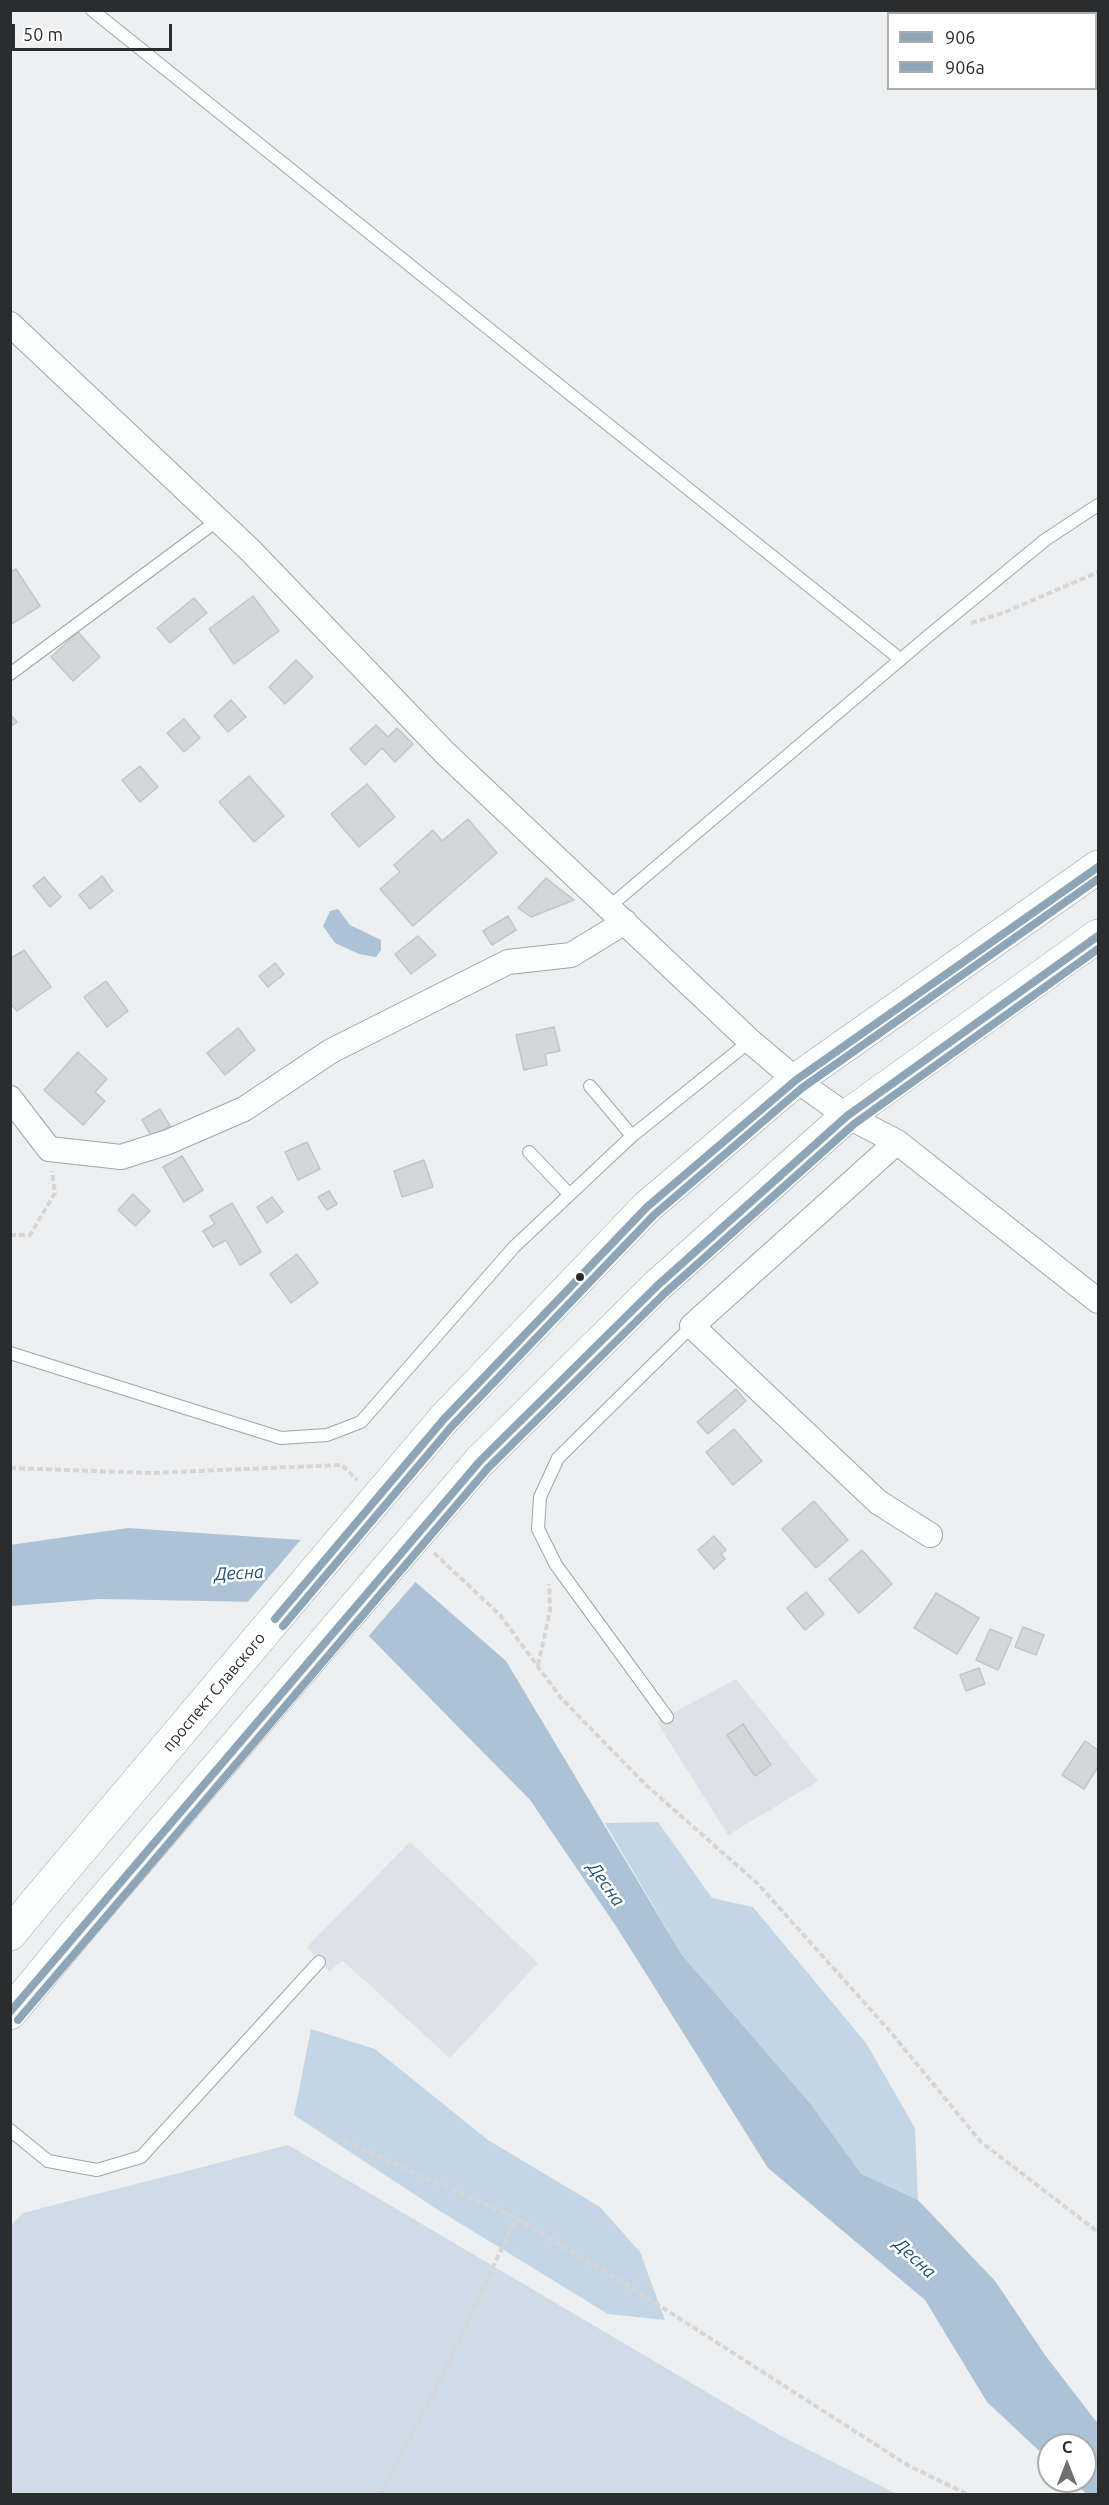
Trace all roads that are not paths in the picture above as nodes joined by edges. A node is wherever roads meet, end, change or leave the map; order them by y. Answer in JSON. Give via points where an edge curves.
{"nodes":[{"id":1,"x":92,"y":10,"type":"edge"},
{"id":2,"x":10,"y":324,"type":"edge"},
{"id":3,"x":1098,"y":506,"type":"edge"},
{"id":4,"x":218,"y":520,"type":"junction"},
{"id":5,"x":900,"y":659,"type":"junction"},
{"id":6,"x":10,"y":675,"type":"edge"},
{"id":7,"x":1098,"y":867,"type":"edge"},
{"id":8,"x":617,"y":915,"type":"junction"},
{"id":9,"x":1098,"y":936,"type":"edge"},
{"id":10,"x":750,"y":1041,"type":"junction"},
{"id":11,"x":796,"y":1080,"type":"junction"},
{"id":12,"x":590,"y":1086,"type":"dead end"},
{"id":13,"x":10,"y":1098,"type":"edge"},
{"id":14,"x":847,"y":1116,"type":"junction"},
{"id":15,"x":632,"y":1136,"type":"junction"},
{"id":16,"x":897,"y":1142,"type":"junction"},
{"id":17,"x":529,"y":1152,"type":"dead end"},
{"id":18,"x":569,"y":1194,"type":"junction"},
{"id":19,"x":1098,"y":1301,"type":"edge"},
{"id":20,"x":692,"y":1326,"type":"junction"},
{"id":21,"x":10,"y":1353,"type":"edge"},
{"id":22,"x":930,"y":1535,"type":"dead end"},
{"id":23,"x":667,"y":1717,"type":"dead end"},
{"id":24,"x":10,"y":1934,"type":"edge"},
{"id":25,"x":320,"y":1962,"type":"dead end"},
{"id":26,"x":10,"y":2013,"type":"edge"},
{"id":27,"x":10,"y":2130,"type":"edge"}],
"edges":[{"from":1,"to":5,"type":"lane"},
{"from":2,"to":4,"type":"street"},
{"from":3,"to":5,"type":"lane","via":[[1045,540]]},
{"from":4,"to":6,"type":"lane"},
{"from":4,"to":8,"type":"street","via":[[445,753]]},
{"from":5,"to":8,"type":"lane"},
{"from":7,"to":11,"type":"main road","name":"проспект Славского"},
{"from":8,"to":10,"type":"street"},
{"from":8,"to":13,"type":"street","via":[[571,955],[508,962],[331,1051],[244,1108],[168,1142],[121,1157],[49,1149]]},
{"from":9,"to":14,"type":"main road"},
{"from":10,"to":11,"type":"street"},
{"from":10,"to":15,"type":"lane"},
{"from":11,"to":14,"type":"street"},
{"from":11,"to":24,"type":"main road","name":"проспект Славского","bridge":true,"via":[[647,1207],[444,1419]]},
{"from":12,"to":15,"type":"lane"},
{"from":14,"to":16,"type":"street"},
{"from":14,"to":26,"type":"main road","bridge":true,"via":[[658,1285],[480,1461]]},
{"from":15,"to":18,"type":"lane"},
{"from":16,"to":19,"type":"street"},
{"from":16,"to":20,"type":"street"},
{"from":17,"to":18,"type":"lane"},
{"from":18,"to":21,"type":"lane","via":[[514,1247],[361,1422],[327,1435],[280,1438]]},
{"from":20,"to":22,"type":"street","via":[[878,1502]]},
{"from":20,"to":23,"type":"lane","via":[[558,1458],[540,1497],[538,1529],[556,1565]]},
{"from":25,"to":27,"type":"lane","via":[[141,2157],[97,2170],[48,2161]]}]}
